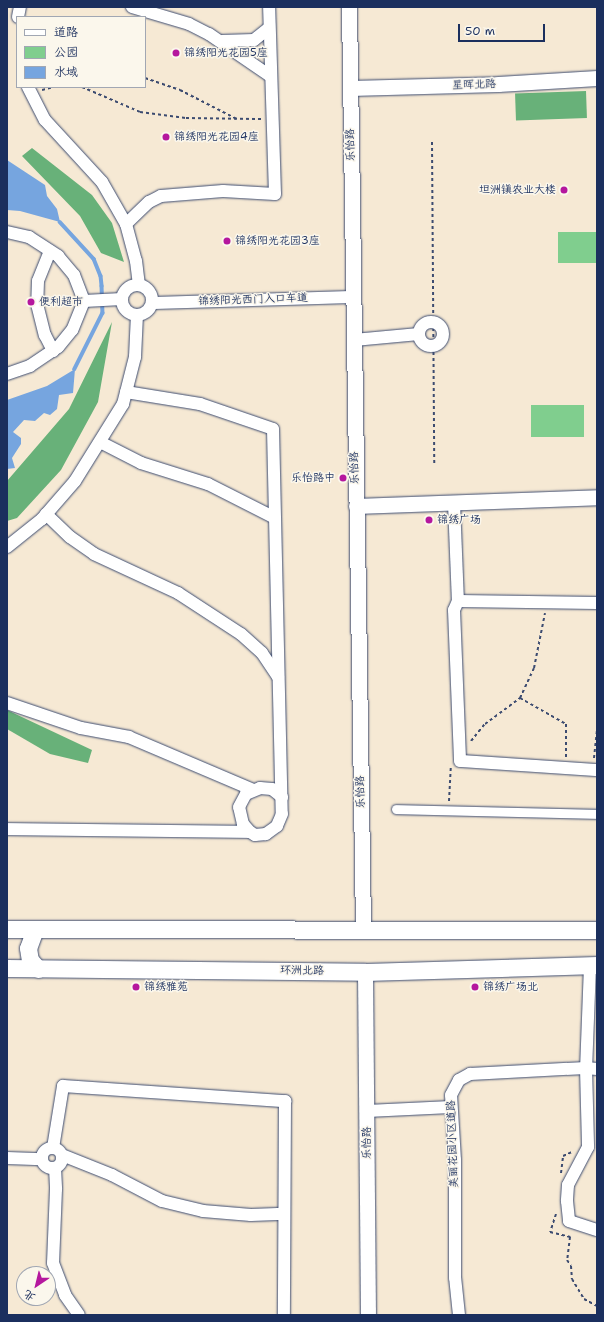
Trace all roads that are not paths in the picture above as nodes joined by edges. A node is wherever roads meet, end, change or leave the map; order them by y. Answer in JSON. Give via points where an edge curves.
{"nodes":[{"id":1,"x":132,"y":7,"type":"edge"},
{"id":2,"x":269,"y":7,"type":"edge"},
{"id":3,"x":349,"y":7,"type":"edge"},
{"id":4,"x":269,"y":28,"type":"junction"},
{"id":5,"x":220,"y":41,"type":"junction"},
{"id":6,"x":270,"y":76,"type":"junction"},
{"id":7,"x":597,"y":78,"type":"edge"},
{"id":8,"x":28,"y":88,"type":"edge"},
{"id":9,"x":350,"y":88,"type":"junction"},
{"id":10,"x":126,"y":224,"type":"junction"},
{"id":11,"x":7,"y":232,"type":"edge"},
{"id":12,"x":50,"y":251,"type":"junction"},
{"id":13,"x":139,"y":285,"type":"junction"},
{"id":14,"x":353,"y":297,"type":"junction"},
{"id":15,"x":122,"y":299,"type":"junction"},
{"id":16,"x":84,"y":300,"type":"junction"},
{"id":17,"x":152,"y":303,"type":"junction"},
{"id":18,"x":137,"y":315,"type":"junction"},
{"id":19,"x":419,"y":334,"type":"junction"},
{"id":20,"x":354,"y":340,"type":"junction"},
{"id":21,"x":53,"y":351,"type":"junction"},
{"id":22,"x":7,"y":374,"type":"edge"},
{"id":23,"x":126,"y":392,"type":"junction"},
{"id":24,"x":100,"y":442,"type":"junction"},
{"id":25,"x":597,"y":497,"type":"edge"},
{"id":26,"x":454,"y":502,"type":"junction"},
{"id":27,"x":356,"y":506,"type":"junction"},
{"id":28,"x":46,"y":514,"type":"junction"},
{"id":29,"x":275,"y":518,"type":"junction"},
{"id":30,"x":7,"y":547,"type":"edge"},
{"id":31,"x":458,"y":601,"type":"junction"},
{"id":32,"x":597,"y":603,"type":"edge"},
{"id":33,"x":278,"y":677,"type":"junction"},
{"id":34,"x":7,"y":703,"type":"edge"},
{"id":35,"x":597,"y":770,"type":"edge"},
{"id":36,"x":253,"y":790,"type":"junction"},
{"id":37,"x":282,"y":797,"type":"junction"},
{"id":38,"x":396,"y":809,"type":"dead end"},
{"id":39,"x":597,"y":814,"type":"edge"},
{"id":40,"x":7,"y":829,"type":"edge"},
{"id":41,"x":250,"y":832,"type":"junction"},
{"id":42,"x":7,"y":929,"type":"edge"},
{"id":43,"x":35,"y":929,"type":"junction"},
{"id":44,"x":363,"y":930,"type":"junction"},
{"id":45,"x":597,"y":930,"type":"edge"},
{"id":46,"x":594,"y":965,"type":"edge"},
{"id":47,"x":7,"y":968,"type":"edge"},
{"id":48,"x":38,"y":969,"type":"junction"},
{"id":49,"x":365,"y":972,"type":"junction"},
{"id":50,"x":592,"y":1068,"type":"edge"},
{"id":51,"x":451,"y":1108,"type":"junction"},
{"id":52,"x":367,"y":1110,"type":"junction"},
{"id":53,"x":57,"y":1152,"type":"junction"},
{"id":54,"x":7,"y":1158,"type":"edge"},
{"id":55,"x":42,"y":1159,"type":"junction"},
{"id":56,"x":54,"y":1168,"type":"junction"},
{"id":57,"x":284,"y":1214,"type":"junction"},
{"id":58,"x":597,"y":1230,"type":"edge"},
{"id":59,"x":79,"y":1315,"type":"edge"},
{"id":60,"x":284,"y":1315,"type":"edge"},
{"id":61,"x":368,"y":1315,"type":"edge"},
{"id":62,"x":458,"y":1315,"type":"edge"}],
"edges":[{"from":1,"to":5,"type":"street","via":[[189,24]]},
{"from":2,"to":4,"type":"street"},
{"from":3,"to":9,"type":"street","name":"乐怡路"},
{"from":4,"to":5,"type":"street","via":[[254,40]]},
{"from":4,"to":6,"type":"street"},
{"from":5,"to":6,"type":"street"},
{"from":6,"to":10,"type":"street","via":[[275,194],[223,191],[161,196],[149,202]]},
{"from":7,"to":9,"type":"street","name":"星晖北路"},
{"from":8,"to":10,"type":"street","via":[[44,120],[102,182]]},
{"from":9,"to":14,"type":"street","name":"乐怡路"},
{"from":10,"to":13,"type":"street","via":[[136,261]]},
{"from":11,"to":12,"type":"street","via":[[29,237]]},
{"from":12,"to":16,"type":"street","via":[[74,275]]},
{"from":12,"to":21,"type":"street","via":[[38,281],[37,304],[45,335]]},
{"from":13,"to":15,"type":"street","via":[[129,287]]},
{"from":13,"to":17,"type":"street","via":[[150,293]]},
{"from":14,"to":17,"type":"street","name":"锦绣阳光西门入口车道"},
{"from":14,"to":20,"type":"street","name":"乐怡路"},
{"from":15,"to":16,"type":"street"},
{"from":15,"to":18,"type":"street","via":[[127,312]]},
{"from":16,"to":21,"type":"street","via":[[72,330]]},
{"from":17,"to":18,"type":"street","via":[[147,312]]},
{"from":18,"to":23,"type":"street","via":[[138,338]]},
{"from":19,"to":19,"type":"street","via":[[421,327],[427,322],[438,325],[442,331],[442,339],[432,346],[424,344]]},
{"from":19,"to":20,"type":"street"},
{"from":20,"to":27,"type":"street","name":"乐怡路"},
{"from":21,"to":22,"type":"street","via":[[30,366]]},
{"from":23,"to":24,"type":"street","via":[[123,404]]},
{"from":23,"to":29,"type":"street","via":[[200,404],[273,429]]},
{"from":24,"to":28,"type":"street","via":[[75,480]]},
{"from":24,"to":29,"type":"street","via":[[141,463],[208,484]]},
{"from":25,"to":26,"type":"street"},
{"from":26,"to":27,"type":"street"},
{"from":26,"to":31,"type":"street"},
{"from":27,"to":44,"type":"street","name":"乐怡路"},
{"from":28,"to":30,"type":"street"},
{"from":28,"to":33,"type":"street","via":[[70,537],[94,554],[178,592],[241,634],[262,653]]},
{"from":29,"to":33,"type":"street","via":[[278,570]]},
{"from":31,"to":32,"type":"street"},
{"from":31,"to":35,"type":"street","via":[[454,610],[460,761]]},
{"from":33,"to":37,"type":"street"},
{"from":34,"to":36,"type":"street","via":[[81,728],[130,737]]},
{"from":36,"to":37,"type":"street","via":[[272,790]]},
{"from":36,"to":41,"type":"street","via":[[246,794],[239,806],[243,824]]},
{"from":37,"to":41,"type":"street","via":[[282,814],[277,826],[266,834],[255,835]]},
{"from":38,"to":39,"type":"street"},
{"from":40,"to":41,"type":"street"},
{"from":42,"to":43,"type":"main road"},
{"from":43,"to":44,"type":"main road"},
{"from":43,"to":48,"type":"main road","via":[[28,948],[30,960]]},
{"from":44,"to":45,"type":"main road"},
{"from":46,"to":49,"type":"main road","name":"环洲北路"},
{"from":46,"to":50,"type":"street"},
{"from":47,"to":48,"type":"main road","name":"环洲北路"},
{"from":48,"to":49,"type":"main road","name":"环洲北路"},
{"from":49,"to":52,"type":"street","name":"乐怡路"},
{"from":50,"to":51,"type":"street","name":"美丽花园小区道路","via":[[470,1074],[459,1080],[451,1095]]},
{"from":50,"to":58,"type":"street","via":[[588,1147],[568,1185],[567,1201],[569,1221]]},
{"from":51,"to":52,"type":"street"},
{"from":51,"to":62,"type":"street","name":"美丽花园小区道路","via":[[455,1160],[455,1278]]},
{"from":52,"to":61,"type":"street","name":"乐怡路"},
{"from":53,"to":55,"type":"street","via":[[45,1150]]},
{"from":53,"to":56,"type":"street","via":[[61,1162]]},
{"from":53,"to":57,"type":"street","via":[[106,1172],[162,1202],[203,1211],[251,1215]]},
{"from":53,"to":57,"type":"street","via":[[62,1086],[286,1101]]},
{"from":54,"to":55,"type":"street"},
{"from":55,"to":56,"type":"street","via":[[47,1167]]},
{"from":56,"to":59,"type":"street","via":[[54,1272]]},
{"from":57,"to":60,"type":"street"}]}
